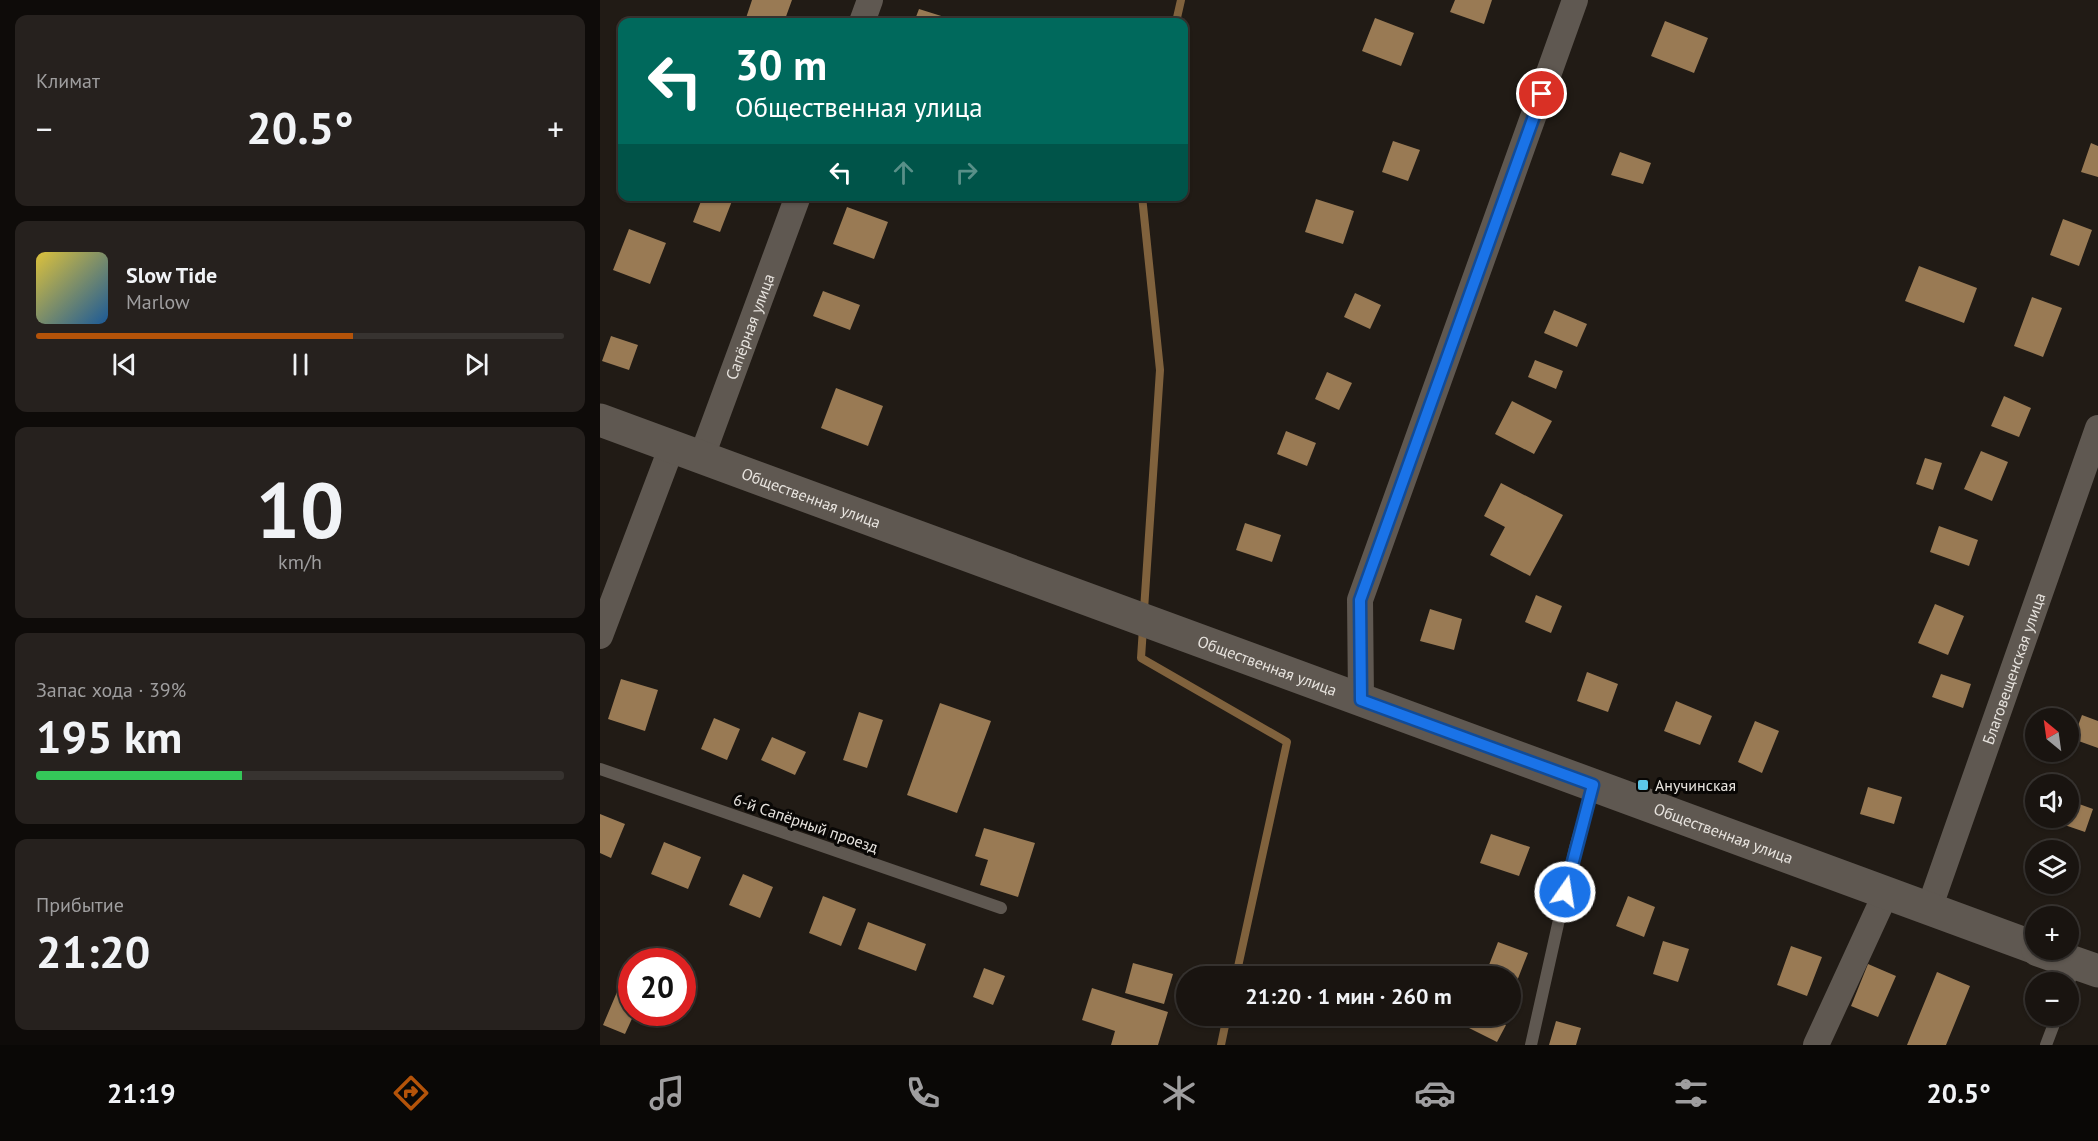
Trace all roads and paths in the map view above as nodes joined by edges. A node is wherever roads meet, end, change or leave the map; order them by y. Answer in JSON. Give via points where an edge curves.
{"nodes":[{"id":1,"x":870,"y":0,"type":"edge"},
{"id":2,"x":1575,"y":0,"type":"edge"},
{"id":3,"x":863,"y":18,"type":"edge"},
{"id":4,"x":796,"y":201,"type":"edge"},
{"id":5,"x":600,"y":420,"type":"edge"},
{"id":6,"x":2098,"y":428,"type":"edge"},
{"id":7,"x":687,"y":451,"type":"junction"},
{"id":8,"x":600,"y":636,"type":"edge"},
{"id":9,"x":1361,"y":700,"type":"junction"},
{"id":10,"x":600,"y":769,"type":"edge"},
{"id":11,"x":1593,"y":785,"type":"junction"},
{"id":12,"x":1886,"y":893,"type":"junction"},
{"id":13,"x":1002,"y":908,"type":"dead end"},
{"id":14,"x":1929,"y":909,"type":"junction"},
{"id":15,"x":2025,"y":945,"type":"edge"},
{"id":16,"x":2057,"y":960,"type":"edge"},
{"id":17,"x":2081,"y":973,"type":"edge"},
{"id":18,"x":2053,"y":1026,"type":"edge"},
{"id":19,"x":1531,"y":1045,"type":"edge"},
{"id":20,"x":1816,"y":1045,"type":"edge"},
{"id":21,"x":2046,"y":1045,"type":"edge"}],
"edges":[{"from":1,"to":3,"type":"street"},
{"from":2,"to":9,"type":"street","via":[[1360,600]]},
{"from":4,"to":7,"type":"street","name":"Сапёрная улица"},
{"from":5,"to":7,"type":"main road","name":"Общественная улица"},
{"from":6,"to":14,"type":"street","name":"Благовещенская улица"},
{"from":7,"to":8,"type":"street","name":"Сапёрная улица"},
{"from":7,"to":9,"type":"main road","name":"Общественная улица"},
{"from":9,"to":11,"type":"main road","name":"Общественная улица"},
{"from":10,"to":13,"type":"lane","name":"6-й Сапёрный проезд"},
{"from":11,"to":12,"type":"main road","name":"Общественная улица"},
{"from":11,"to":19,"type":"lane"},
{"from":12,"to":14,"type":"main road","name":"Общественная улица"},
{"from":12,"to":20,"type":"street"},
{"from":14,"to":15,"type":"main road","name":"Общественная улица"},
{"from":16,"to":17,"type":"main road","name":"Общественная улица"},
{"from":18,"to":21,"type":"lane"}]}
